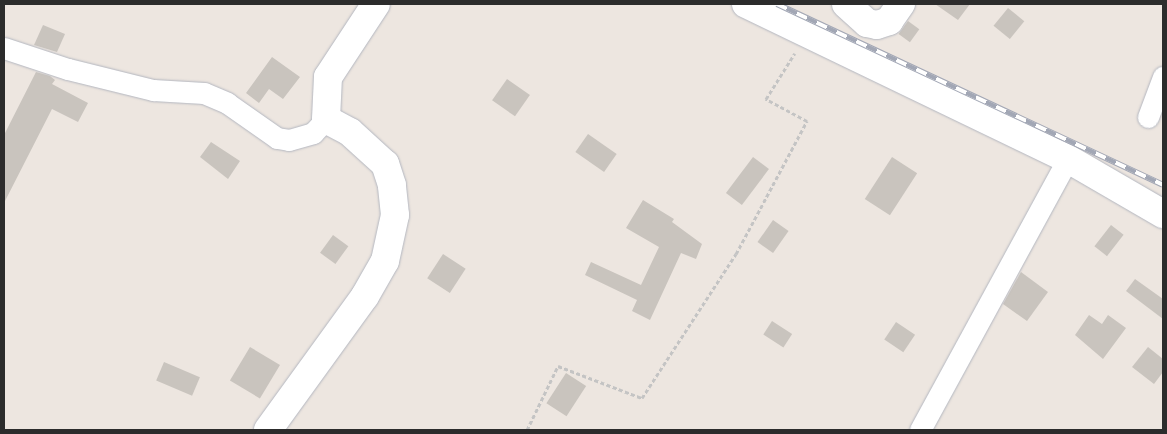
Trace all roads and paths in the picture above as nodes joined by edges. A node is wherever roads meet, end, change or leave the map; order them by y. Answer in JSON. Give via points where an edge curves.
{"nodes":[{"id":1,"x":376,"y":4,"type":"edge"},
{"id":2,"x":746,"y":4,"type":"edge"},
{"id":3,"x":846,"y":4,"type":"edge"},
{"id":4,"x":901,"y":4,"type":"edge"},
{"id":5,"x":807,"y":33,"type":"junction"},
{"id":6,"x":4,"y":48,"type":"edge"},
{"id":7,"x":1163,"y":77,"type":"edge"},
{"id":8,"x":1148,"y":117,"type":"dead end"},
{"id":9,"x":326,"y":119,"type":"junction"},
{"id":10,"x":1068,"y":159,"type":"junction"},
{"id":11,"x":1163,"y":214,"type":"edge"},
{"id":12,"x":268,"y":430,"type":"edge"},
{"id":13,"x":527,"y":430,"type":"edge"},
{"id":14,"x":920,"y":430,"type":"edge"}],
"edges":[{"from":1,"to":9,"type":"street","via":[[328,78]]},
{"from":2,"to":5,"type":"street"},
{"from":3,"to":4,"type":"street","via":[[867,23],[877,25],[888,21]]},
{"from":5,"to":10,"type":"street"},
{"from":5,"to":13,"type":"path","via":[[766,99],[807,121],[736,254],[642,398],[558,366]]},
{"from":6,"to":9,"type":"street","via":[[58,66],[153,90],[204,93],[227,103],[276,138],[289,140],[313,133]]},
{"from":7,"to":8,"type":"street"},
{"from":9,"to":12,"type":"street","via":[[350,132],[385,164],[392,185],[395,215],[385,261],[365,296]]},
{"from":10,"to":11,"type":"street"},
{"from":10,"to":14,"type":"street"}]}
